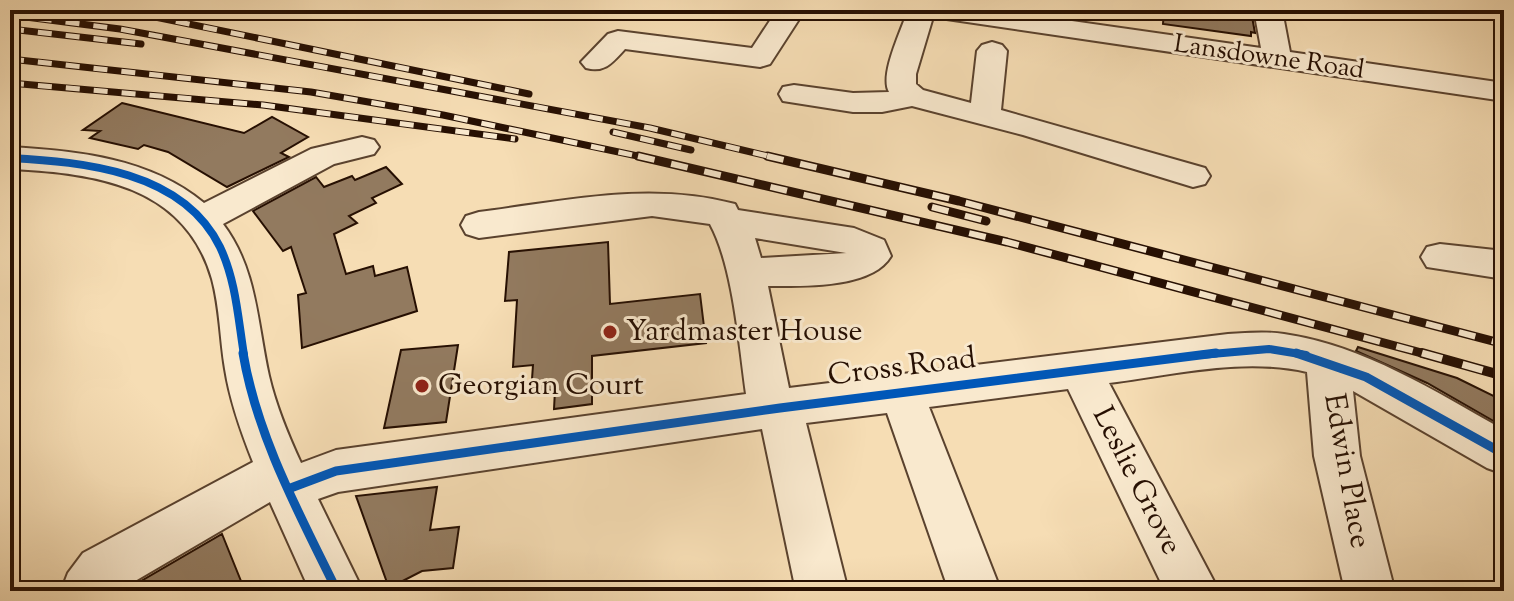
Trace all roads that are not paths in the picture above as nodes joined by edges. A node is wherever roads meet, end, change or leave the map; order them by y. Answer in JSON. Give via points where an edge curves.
{"nodes":[{"id":1,"x":791,"y":10,"type":"edge"},
{"id":2,"x":922,"y":10,"type":"edge"},
{"id":3,"x":938,"y":10,"type":"edge"},
{"id":4,"x":1268,"y":10,"type":"edge"},
{"id":5,"x":992,"y":51,"type":"dead end"},
{"id":6,"x":1277,"y":59,"type":"junction"},
{"id":7,"x":596,"y":62,"type":"dead end"},
{"id":8,"x":1504,"y":92,"type":"edge"},
{"id":9,"x":794,"y":94,"type":"dead end"},
{"id":10,"x":912,"y":97,"type":"junction"},
{"id":11,"x":984,"y":116,"type":"junction"},
{"id":12,"x":362,"y":147,"type":"dead end"},
{"id":13,"x":10,"y":158,"type":"edge"},
{"id":14,"x":1193,"y":176,"type":"dead end"},
{"id":15,"x":202,"y":219,"type":"junction"},
{"id":16,"x":727,"y":221,"type":"junction"},
{"id":17,"x":479,"y":225,"type":"dead end"},
{"id":18,"x":1440,"y":257,"type":"dead end"},
{"id":19,"x":1504,"y":265,"type":"edge"},
{"id":20,"x":743,"y":272,"type":"junction"},
{"id":21,"x":1328,"y":362,"type":"junction"},
{"id":22,"x":1099,"y":368,"type":"junction"},
{"id":23,"x":902,"y":393,"type":"junction"},
{"id":24,"x":775,"y":409,"type":"junction"},
{"id":25,"x":1504,"y":454,"type":"edge"},
{"id":26,"x":284,"y":480,"type":"junction"},
{"id":27,"x":1366,"y":580,"type":"dead end"},
{"id":28,"x":87,"y":591,"type":"edge"},
{"id":29,"x":337,"y":591,"type":"edge"},
{"id":30,"x":822,"y":591,"type":"edge"},
{"id":31,"x":975,"y":591,"type":"edge"},
{"id":32,"x":1193,"y":591,"type":"edge"}],
"edges":[{"from":1,"to":7,"type":"street","via":[[760,58],[636,31]]},
{"from":2,"to":10,"type":"street","via":[[901,74],[901,87]]},
{"from":3,"to":6,"type":"street","name":"Lansdowne Road"},
{"from":4,"to":6,"type":"street"},
{"from":5,"to":11,"type":"street"},
{"from":6,"to":8,"type":"street","name":"Lansdowne Road"},
{"from":9,"to":10,"type":"street","via":[[851,105]]},
{"from":10,"to":11,"type":"street"},
{"from":11,"to":14,"type":"street"},
{"from":12,"to":15,"type":"street","via":[[323,156]]},
{"from":13,"to":15,"type":"street","via":[[90,164],[123,173],[181,200]]},
{"from":15,"to":26,"type":"street","via":[[232,279],[241,352]]},
{"from":16,"to":17,"type":"street","via":[[722,213],[652,204]]},
{"from":16,"to":20,"type":"street","via":[[738,241]]},
{"from":16,"to":20,"type":"street","via":[[854,241],[871,249],[872,256],[853,265]]},
{"from":18,"to":19,"type":"street"},
{"from":20,"to":24,"type":"street"},
{"from":21,"to":22,"type":"street","name":"Cross Road","via":[[1273,349]]},
{"from":21,"to":25,"type":"street","name":"Cross Road"},
{"from":21,"to":27,"type":"street","name":"Edwin Place","via":[[1337,456]]},
{"from":22,"to":23,"type":"street","name":"Cross Road"},
{"from":22,"to":32,"type":"street","name":"Leslie Grove"},
{"from":23,"to":24,"type":"street","name":"Cross Road"},
{"from":23,"to":31,"type":"street"},
{"from":24,"to":26,"type":"street","name":"Cross Road"},
{"from":24,"to":30,"type":"street"},
{"from":26,"to":28,"type":"street","name":"Cross Road","via":[[101,571]]},
{"from":26,"to":29,"type":"street"}]}
